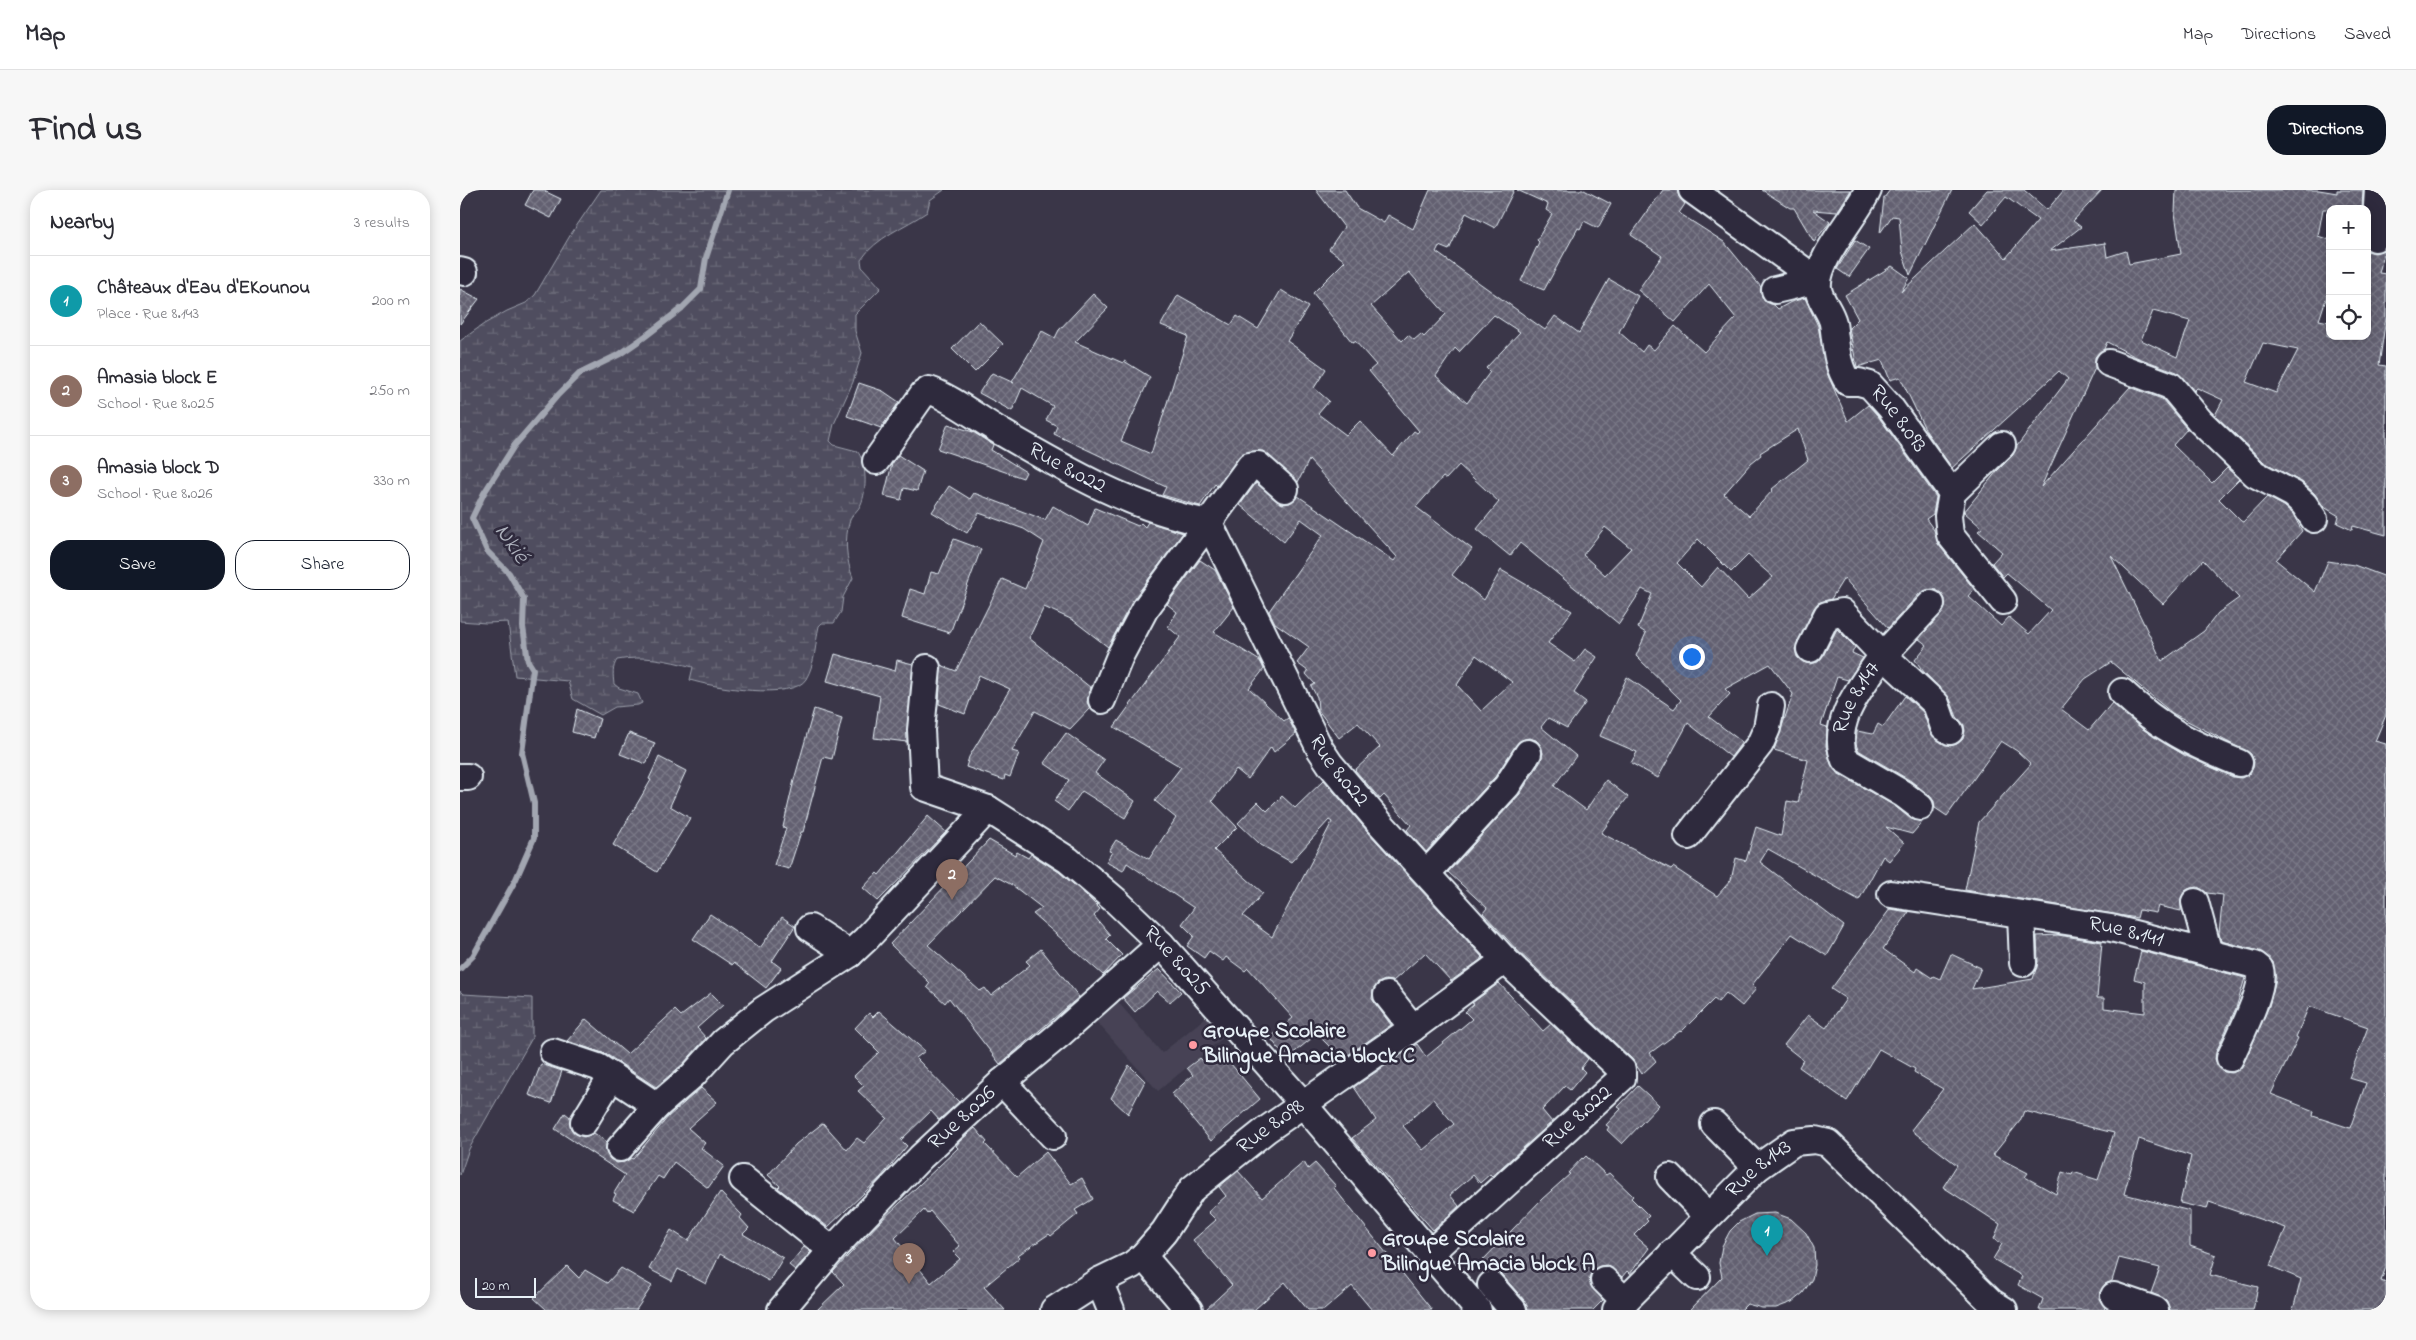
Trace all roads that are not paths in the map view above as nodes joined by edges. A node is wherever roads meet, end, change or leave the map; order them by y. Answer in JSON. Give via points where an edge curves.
{"nodes":[{"id":1,"x":1692,"y":190,"type":"edge"},
{"id":2,"x":1868,"y":190,"type":"edge"},
{"id":3,"x":2378,"y":190,"type":"edge"},
{"id":4,"x":2375,"y":238,"type":"dead end"},
{"id":5,"x":1817,"y":280,"type":"junction"},
{"id":6,"x":1775,"y":290,"type":"dead end"},
{"id":7,"x":2109,"y":363,"type":"dead end"},
{"id":8,"x":2002,"y":445,"type":"dead end"},
{"id":9,"x":876,"y":461,"type":"dead end"},
{"id":10,"x":1285,"y":489,"type":"dead end"},
{"id":11,"x":1952,"y":493,"type":"junction"},
{"id":12,"x":2314,"y":519,"type":"dead end"},
{"id":13,"x":1209,"y":523,"type":"junction"},
{"id":14,"x":2003,"y":601,"type":"dead end"},
{"id":15,"x":1931,"y":604,"type":"dead end"},
{"id":16,"x":1810,"y":649,"type":"dead end"},
{"id":17,"x":1883,"y":655,"type":"junction"},
{"id":18,"x":927,"y":668,"type":"dead end"},
{"id":19,"x":2122,"y":692,"type":"dead end"},
{"id":20,"x":1102,"y":700,"type":"dead end"},
{"id":21,"x":1771,"y":706,"type":"dead end"},
{"id":22,"x":1950,"y":732,"type":"dead end"},
{"id":23,"x":1528,"y":753,"type":"dead end"},
{"id":24,"x":2239,"y":764,"type":"dead end"},
{"id":25,"x":1920,"y":807,"type":"dead end"},
{"id":26,"x":988,"y":809,"type":"junction"},
{"id":27,"x":1688,"y":836,"type":"dead end"},
{"id":28,"x":1427,"y":873,"type":"junction"},
{"id":29,"x":1891,"y":894,"type":"dead end"},
{"id":30,"x":2196,"y":902,"type":"dead end"},
{"id":31,"x":2021,"y":914,"type":"junction"},
{"id":32,"x":810,"y":928,"type":"dead end"},
{"id":33,"x":1161,"y":944,"type":"junction"},
{"id":34,"x":850,"y":954,"type":"junction"},
{"id":35,"x":2209,"y":954,"type":"junction"},
{"id":36,"x":1505,"y":960,"type":"junction"},
{"id":37,"x":2022,"y":963,"type":"dead end"},
{"id":38,"x":1387,"y":995,"type":"dead end"},
{"id":39,"x":1413,"y":1028,"type":"junction"},
{"id":40,"x":553,"y":1052,"type":"dead end"},
{"id":41,"x":2230,"y":1058,"type":"dead end"},
{"id":42,"x":612,"y":1076,"type":"junction"},
{"id":43,"x":1002,"y":1082,"type":"junction"},
{"id":44,"x":1303,"y":1104,"type":"junction"},
{"id":45,"x":657,"y":1106,"type":"junction"},
{"id":46,"x":584,"y":1122,"type":"dead end"},
{"id":47,"x":1714,"y":1124,"type":"dead end"},
{"id":48,"x":1052,"y":1136,"type":"dead end"},
{"id":49,"x":620,"y":1148,"type":"dead end"},
{"id":50,"x":1757,"y":1168,"type":"junction"},
{"id":51,"x":743,"y":1178,"type":"dead end"},
{"id":52,"x":1670,"y":1178,"type":"dead end"},
{"id":53,"x":1708,"y":1216,"type":"junction"},
{"id":54,"x":832,"y":1250,"type":"junction"},
{"id":55,"x":1672,"y":1253,"type":"junction"},
{"id":56,"x":1429,"y":1254,"type":"junction"},
{"id":57,"x":1143,"y":1256,"type":"junction"},
{"id":58,"x":1697,"y":1278,"type":"dead end"},
{"id":59,"x":1604,"y":1280,"type":"dead end"},
{"id":60,"x":1099,"y":1281,"type":"junction"},
{"id":61,"x":1490,"y":1285,"type":"dead end"},
{"id":62,"x":2114,"y":1296,"type":"dead end"},
{"id":63,"x":1620,"y":1306,"type":"edge"},
{"id":64,"x":788,"y":1308,"type":"edge"},
{"id":65,"x":1054,"y":1310,"type":"edge"},
{"id":66,"x":1111,"y":1310,"type":"edge"},
{"id":67,"x":1189,"y":1310,"type":"edge"},
{"id":68,"x":1478,"y":1310,"type":"edge"},
{"id":69,"x":1512,"y":1310,"type":"edge"},
{"id":70,"x":2004,"y":1310,"type":"edge"},
{"id":71,"x":2155,"y":1310,"type":"edge"}],
"edges":[{"from":1,"to":5,"type":"street"},
{"from":2,"to":5,"type":"street","via":[[1822,262]]},
{"from":3,"to":4,"type":"street"},
{"from":5,"to":6,"type":"street"},
{"from":5,"to":11,"type":"street","name":"Rue 8.093","via":[[1818,290],[1832,320],[1842,374],[1848,382],[1870,385],[1890,407]]},
{"from":7,"to":12,"type":"street","via":[[2171,386],[2200,421],[2255,474],[2293,494]]},
{"from":8,"to":11,"type":"street"},
{"from":9,"to":13,"type":"street","name":"Rue 8.022","via":[[897,427],[929,390],[1103,487],[1152,510]]},
{"from":10,"to":13,"type":"street","via":[[1258,465],[1250,466]]},
{"from":11,"to":14,"type":"street","via":[[1948,516],[1950,535]]},
{"from":13,"to":20,"type":"street","via":[[1145,609]]},
{"from":13,"to":28,"type":"street","name":"Rue 8.022","via":[[1320,749],[1379,822]]},
{"from":15,"to":17,"type":"street"},
{"from":16,"to":17,"type":"street","via":[[1827,615],[1842,612]]},
{"from":17,"to":22,"type":"street","name":"Rue 8.147","via":[[1936,704],[1944,727]]},
{"from":17,"to":25,"type":"street","name":"Rue 8.147","via":[[1847,710],[1843,755],[1850,764]]},
{"from":18,"to":26,"type":"street","name":"Rue 8.025","via":[[921,730],[922,783],[928,789]]},
{"from":19,"to":24,"type":"street","via":[[2149,718],[2174,734]]},
{"from":21,"to":27,"type":"street","via":[[1760,744]]},
{"from":23,"to":28,"type":"street","via":[[1507,786]]},
{"from":26,"to":33,"type":"street","name":"Rue 8.025","via":[[1068,860]]},
{"from":26,"to":34,"type":"street"},
{"from":28,"to":36,"type":"street","name":"Rue 8.022"},
{"from":29,"to":31,"type":"street","name":"Rue 8.141"},
{"from":30,"to":35,"type":"street"},
{"from":31,"to":35,"type":"street","name":"Rue 8.141","via":[[2111,928]]},
{"from":31,"to":37,"type":"street"},
{"from":32,"to":34,"type":"street"},
{"from":33,"to":43,"type":"street","name":"Rue 8.026"},
{"from":33,"to":44,"type":"street","name":"Rue 8.025"},
{"from":34,"to":45,"type":"street","via":[[742,1026]]},
{"from":35,"to":41,"type":"street","name":"Rue 8.141","via":[[2255,965],[2262,972],[2249,1018]]},
{"from":36,"to":39,"type":"street","name":"Rue 8.098"},
{"from":36,"to":56,"type":"street","name":"Rue 8.022","via":[[1622,1070],[1623,1075]]},
{"from":38,"to":39,"type":"street"},
{"from":39,"to":44,"type":"street","name":"Rue 8.098"},
{"from":40,"to":42,"type":"street","via":[[592,1065]]},
{"from":42,"to":45,"type":"street"},
{"from":42,"to":46,"type":"street"},
{"from":43,"to":48,"type":"street"},
{"from":43,"to":54,"type":"street","name":"Rue 8.026"},
{"from":44,"to":56,"type":"street","name":"Rue 8.025"},
{"from":44,"to":57,"type":"street","name":"Rue 8.098","via":[[1192,1189],[1164,1232]]},
{"from":45,"to":49,"type":"street"},
{"from":47,"to":50,"type":"street"},
{"from":50,"to":53,"type":"street","name":"Rue 8.143"},
{"from":50,"to":70,"type":"street","name":"Rue 8.143","via":[[1794,1142],[1815,1140],[1828,1143],[1991,1302]]},
{"from":51,"to":54,"type":"street"},
{"from":52,"to":53,"type":"street"},
{"from":53,"to":55,"type":"street","name":"Rue 8.143"},
{"from":54,"to":64,"type":"street","name":"Rue 8.026"},
{"from":55,"to":58,"type":"street"},
{"from":55,"to":63,"type":"street","name":"Rue 8.143"},
{"from":56,"to":68,"type":"street","name":"Rue 8.025"},
{"from":57,"to":60,"type":"street","name":"Rue 8.098"},
{"from":57,"to":67,"type":"street"},
{"from":59,"to":63,"type":"street"},
{"from":60,"to":65,"type":"street","name":"Rue 8.098"},
{"from":60,"to":66,"type":"street"},
{"from":61,"to":69,"type":"street"},
{"from":62,"to":71,"type":"street"}]}
